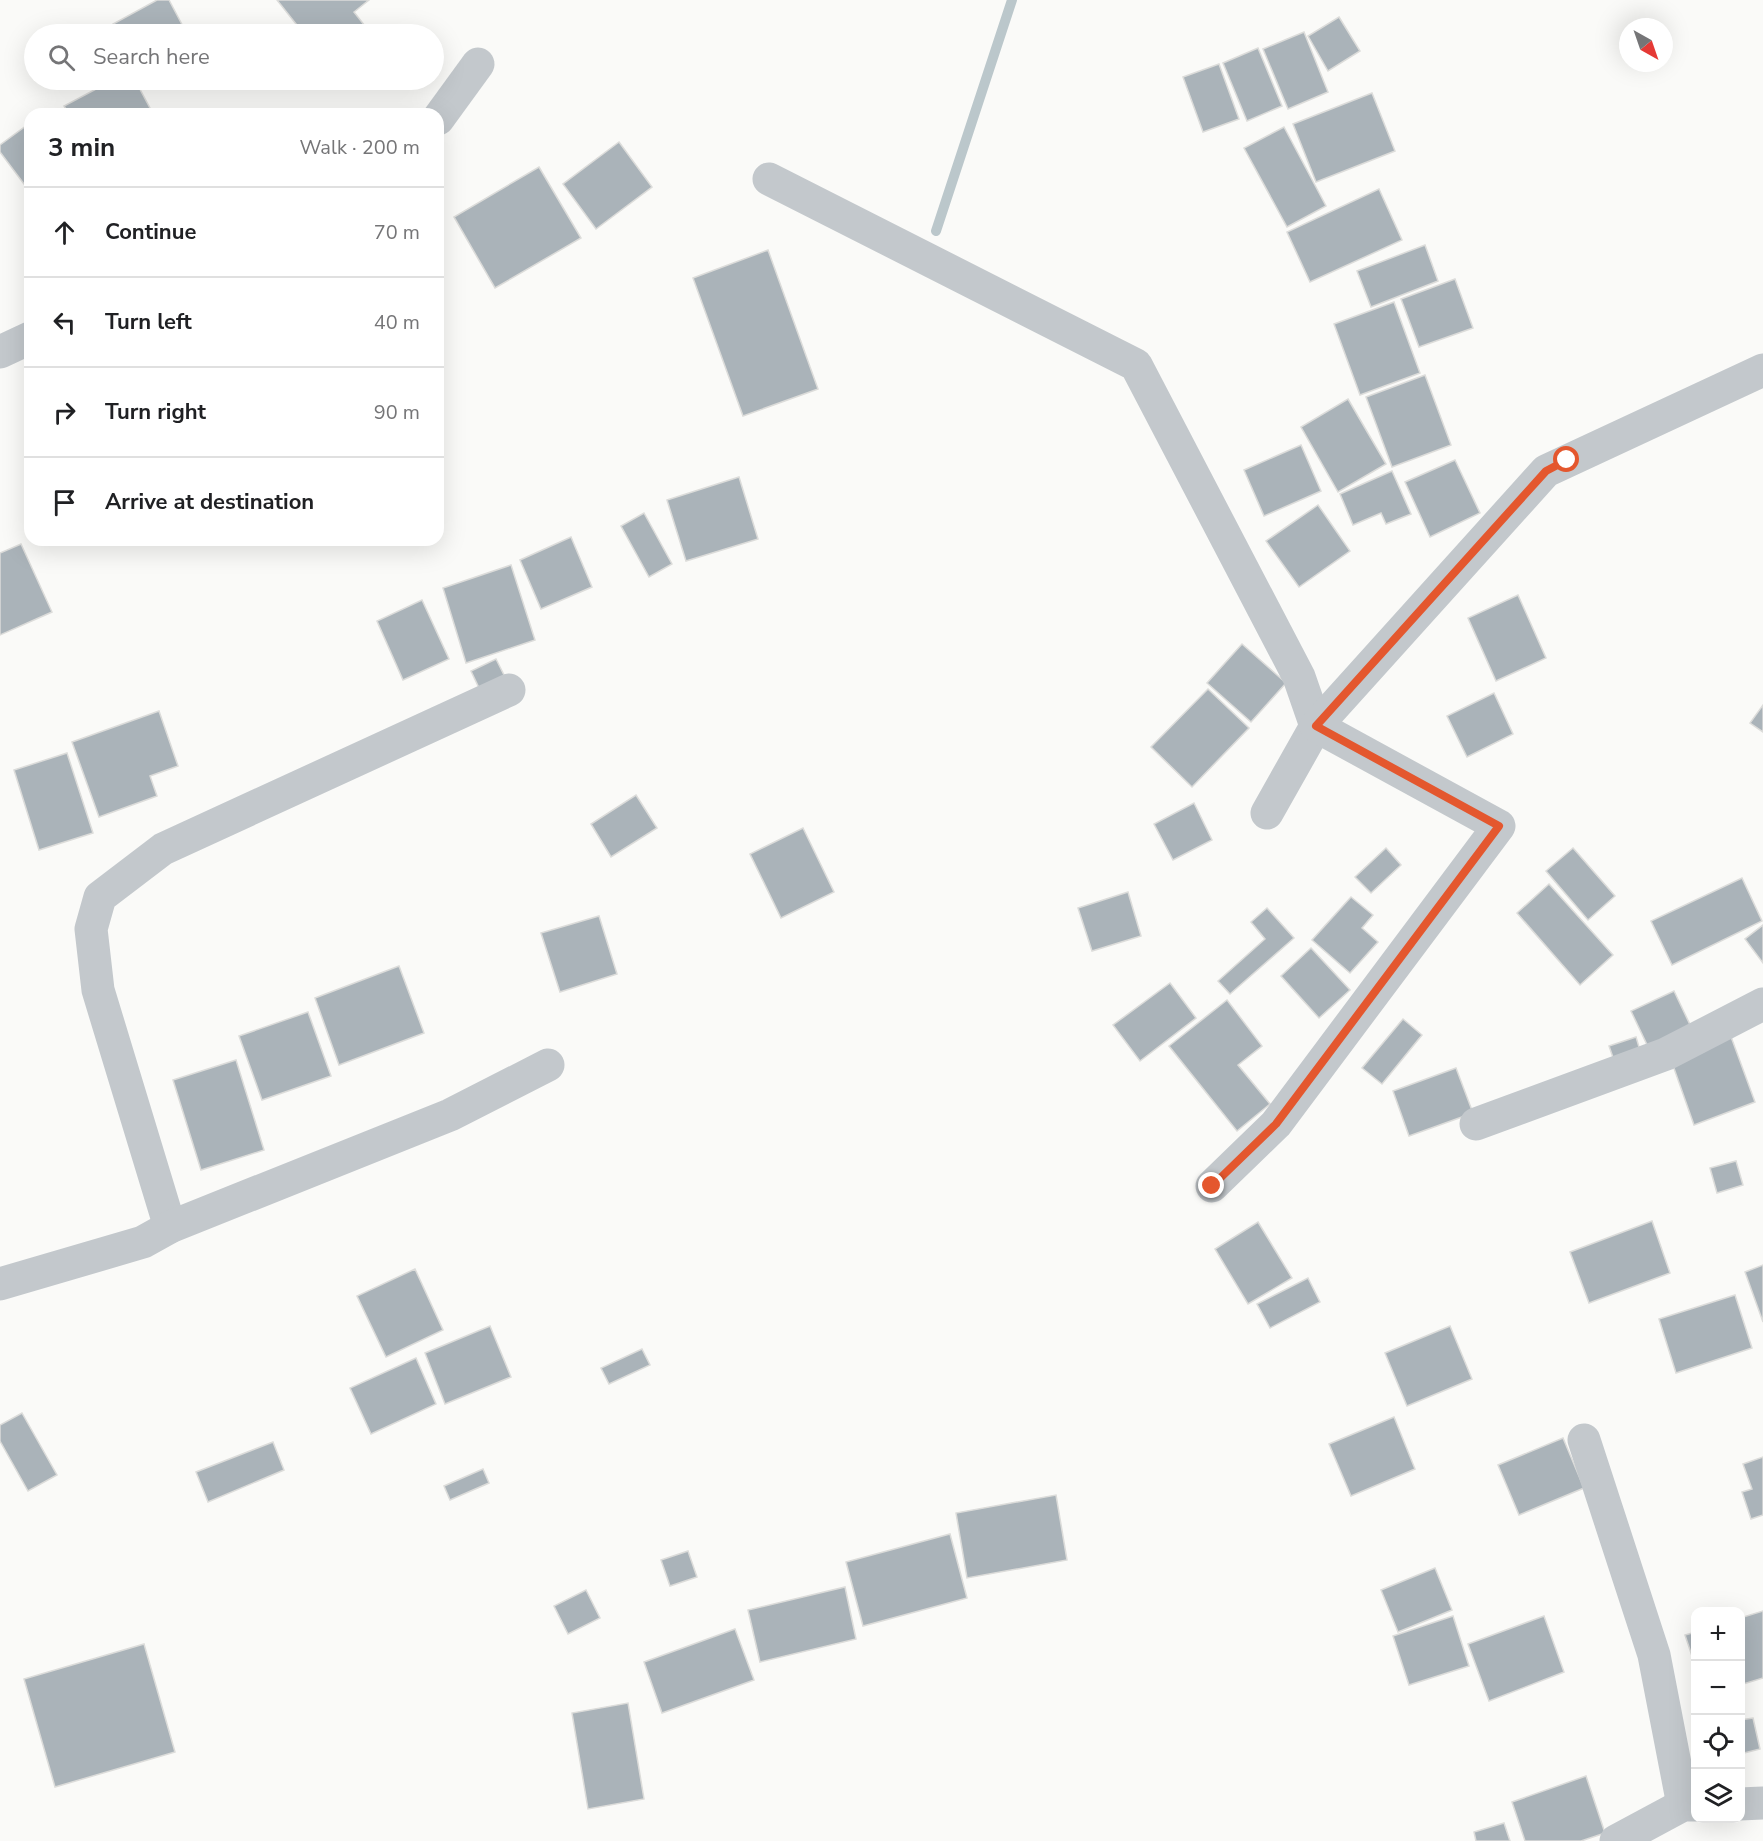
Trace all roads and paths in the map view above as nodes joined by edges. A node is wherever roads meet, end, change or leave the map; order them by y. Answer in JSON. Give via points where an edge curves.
{"nodes":[{"id":1,"x":478,"y":64,"type":"dead end"},
{"id":2,"x":444,"y":111,"type":"edge"},
{"id":3,"x":770,"y":179,"type":"dead end"},
{"id":4,"x":24,"y":341,"type":"edge"},
{"id":5,"x":0,"y":352,"type":"edge"},
{"id":6,"x":1763,"y":370,"type":"edge"},
{"id":7,"x":508,"y":690,"type":"dead end"},
{"id":8,"x":1316,"y":726,"type":"junction"},
{"id":9,"x":1267,"y":813,"type":"dead end"},
{"id":10,"x":1763,"y":1004,"type":"edge"},
{"id":11,"x":548,"y":1065,"type":"dead end"},
{"id":12,"x":1476,"y":1124,"type":"dead end"},
{"id":13,"x":1212,"y":1186,"type":"dead end"},
{"id":14,"x":170,"y":1227,"type":"junction"},
{"id":15,"x":0,"y":1284,"type":"edge"},
{"id":16,"x":1584,"y":1440,"type":"dead end"},
{"id":17,"x":1763,"y":1803,"type":"edge"},
{"id":18,"x":1745,"y":1804,"type":"edge"},
{"id":19,"x":1689,"y":1805,"type":"edge"},
{"id":20,"x":1616,"y":1841,"type":"edge"}],
"edges":[{"from":1,"to":2,"type":"street"},
{"from":3,"to":8,"type":"street","via":[[1136,365],[1299,677]]},
{"from":4,"to":5,"type":"street"},
{"from":6,"to":8,"type":"street","via":[[1546,471]]},
{"from":7,"to":14,"type":"street","via":[[163,849],[100,897],[91,929],[98,990]]},
{"from":8,"to":9,"type":"street"},
{"from":8,"to":13,"type":"street","via":[[1499,826],[1276,1124]]},
{"from":10,"to":12,"type":"street","via":[[1666,1054]]},
{"from":11,"to":14,"type":"street","via":[[450,1115]]},
{"from":14,"to":15,"type":"street","via":[[142,1242]]},
{"from":16,"to":19,"type":"street","via":[[1654,1655]]},
{"from":17,"to":18,"type":"street"},
{"from":19,"to":20,"type":"street"}]}
